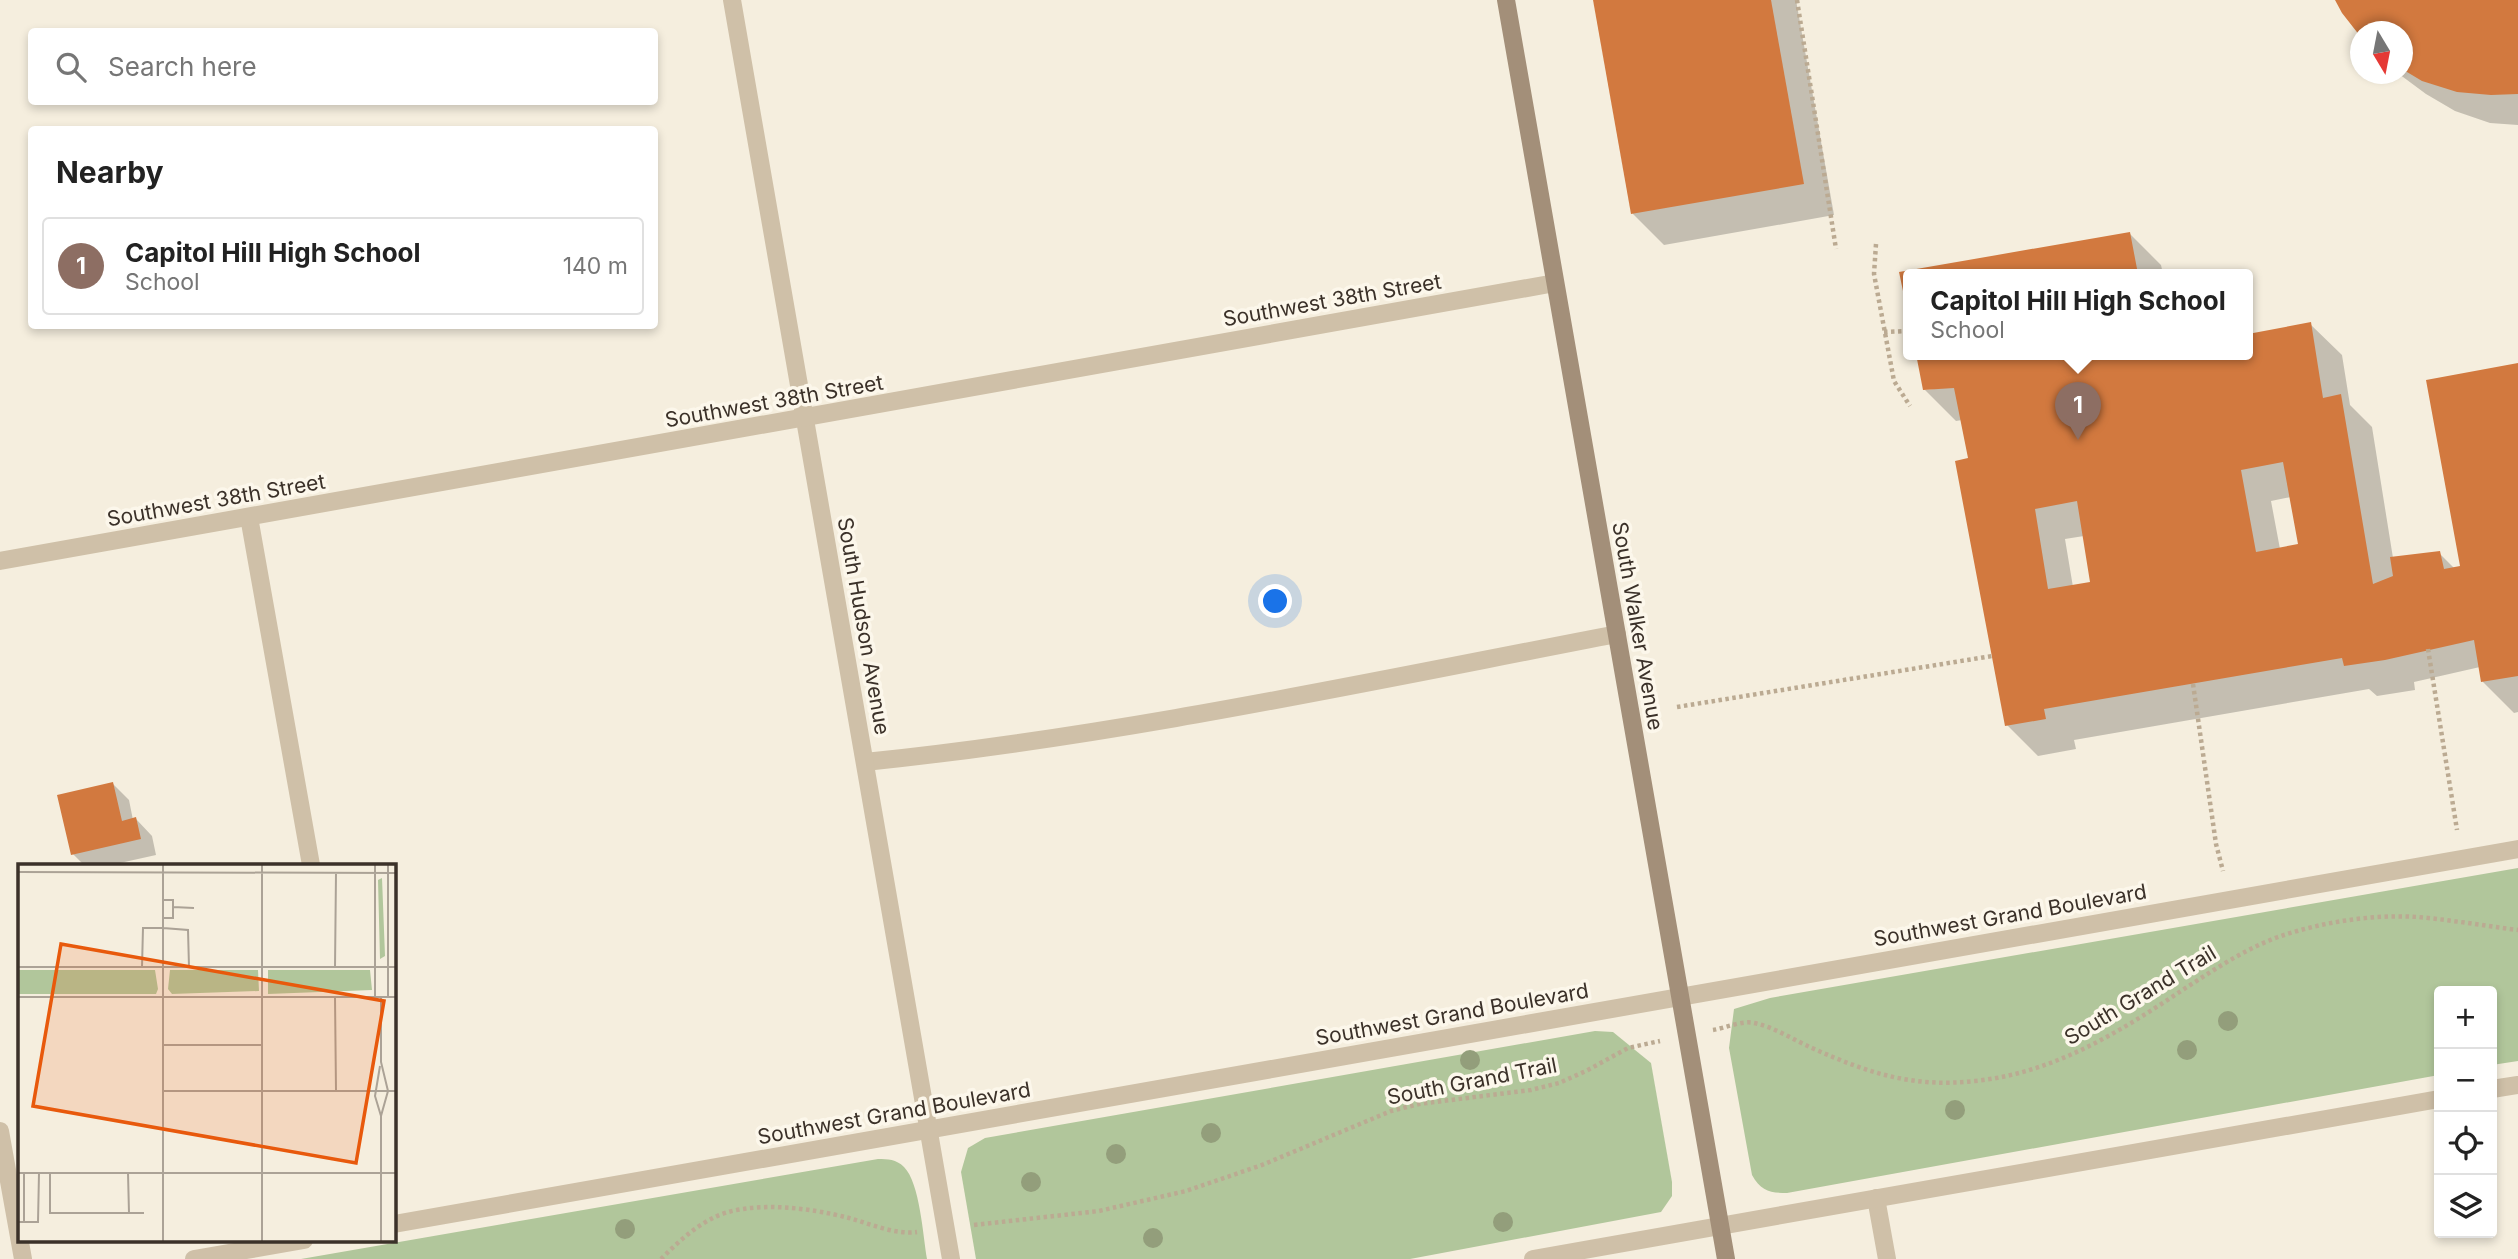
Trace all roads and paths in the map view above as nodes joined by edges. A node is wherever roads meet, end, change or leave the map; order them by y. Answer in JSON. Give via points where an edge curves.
{"nodes":[{"id":1,"x":732,"y":0,"type":"edge"},
{"id":2,"x":1506,"y":0,"type":"edge"},
{"id":3,"x":1797,"y":0,"type":"edge"},
{"id":4,"x":1876,"y":244,"type":"dead end"},
{"id":5,"x":1836,"y":249,"type":"dead end"},
{"id":6,"x":1555,"y":283,"type":"junction"},
{"id":7,"x":1903,"y":331,"type":"edge"},
{"id":8,"x":1884,"y":332,"type":"junction"},
{"id":9,"x":1910,"y":406,"type":"dead end"},
{"id":10,"x":805,"y":419,"type":"junction"},
{"id":11,"x":249,"y":517,"type":"junction"},
{"id":12,"x":0,"y":561,"type":"edge"},
{"id":13,"x":1617,"y":634,"type":"junction"},
{"id":14,"x":2428,"y":649,"type":"dead end"},
{"id":15,"x":1992,"y":656,"type":"dead end"},
{"id":16,"x":2193,"y":684,"type":"dead end"},
{"id":17,"x":1677,"y":706,"type":"dead end"},
{"id":18,"x":865,"y":762,"type":"junction"},
{"id":19,"x":2518,"y":849,"type":"edge"},
{"id":20,"x":2462,"y":858,"type":"junction"},
{"id":21,"x":311,"y":864,"type":"edge"},
{"id":22,"x":2230,"y":899,"type":"junction"},
{"id":23,"x":2518,"y":930,"type":"edge"},
{"id":24,"x":1680,"y":997,"type":"junction"},
{"id":25,"x":1687,"y":1036,"type":"junction"},
{"id":26,"x":2518,"y":1085,"type":"edge"},
{"id":27,"x":2497,"y":1088,"type":"edge"},
{"id":28,"x":2434,"y":1100,"type":"edge"},
{"id":29,"x":929,"y":1130,"type":"junction"},
{"id":30,"x":0,"y":1131,"type":"edge"},
{"id":31,"x":1876,"y":1198,"type":"junction"},
{"id":32,"x":396,"y":1224,"type":"edge"},
{"id":33,"x":1720,"y":1226,"type":"junction"},
{"id":34,"x":946,"y":1228,"type":"junction"},
{"id":35,"x":18,"y":1231,"type":"edge"},
{"id":36,"x":292,"y":1242,"type":"edge"},
{"id":37,"x":194,"y":1259,"type":"edge"},
{"id":38,"x":661,"y":1259,"type":"edge"},
{"id":39,"x":951,"y":1259,"type":"edge"},
{"id":40,"x":1533,"y":1259,"type":"edge"},
{"id":41,"x":1726,"y":1259,"type":"edge"},
{"id":42,"x":1887,"y":1259,"type":"edge"}],
"edges":[{"from":1,"to":10,"type":"street","name":"South Hudson Avenue"},
{"from":2,"to":6,"type":"main road","name":"South Walker Avenue"},
{"from":3,"to":5,"type":"path"},
{"from":4,"to":8,"type":"path","via":[[1874,274]]},
{"from":6,"to":10,"type":"street","name":"Southwest 38th Street"},
{"from":6,"to":13,"type":"main road","name":"South Walker Avenue"},
{"from":7,"to":8,"type":"path"},
{"from":8,"to":9,"type":"path","via":[[1894,381]]},
{"from":10,"to":11,"type":"street","name":"Southwest 38th Street"},
{"from":10,"to":18,"type":"street","name":"South Hudson Avenue"},
{"from":11,"to":12,"type":"street","name":"Southwest 38th Street"},
{"from":11,"to":21,"type":"street"},
{"from":13,"to":18,"type":"street","via":[[1199,716],[965,752]]},
{"from":13,"to":24,"type":"main road","name":"South Walker Avenue"},
{"from":14,"to":20,"type":"path"},
{"from":15,"to":17,"type":"path"},
{"from":16,"to":22,"type":"path","via":[[2216,844]]},
{"from":18,"to":29,"type":"street","name":"South Hudson Avenue"},
{"from":19,"to":20,"type":"street","name":"Southwest Grand Boulevard"},
{"from":20,"to":22,"type":"street","name":"Southwest Grand Boulevard"},
{"from":22,"to":24,"type":"street","name":"Southwest Grand Boulevard"},
{"from":23,"to":25,"type":"path","name":"South Grand Trail","via":[[2392,917],[2302,930],[2227,961],[2090,1047],[2033,1070],[1979,1081],[1924,1083],[1888,1077],[1752,1022]]},
{"from":24,"to":25,"type":"main road","name":"South Walker Avenue"},
{"from":24,"to":29,"type":"street","name":"Southwest Grand Boulevard"},
{"from":25,"to":33,"type":"main road","name":"South Walker Avenue"},
{"from":25,"to":34,"type":"path","name":"South Grand Trail","via":[[1628,1048],[1559,1083],[1391,1111],[1186,1191],[1099,1211]]},
{"from":26,"to":27,"type":"street"},
{"from":28,"to":31,"type":"street"},
{"from":29,"to":32,"type":"street","name":"Southwest Grand Boulevard"},
{"from":29,"to":34,"type":"street","name":"South Hudson Avenue"},
{"from":30,"to":35,"type":"street"},
{"from":31,"to":33,"type":"street"},
{"from":31,"to":42,"type":"street"},
{"from":33,"to":40,"type":"street"},
{"from":33,"to":41,"type":"main road","name":"South Walker Avenue"},
{"from":34,"to":38,"type":"path","name":"South Grand Trail","via":[[905,1234],[842,1216],[744,1209],[712,1218]]},
{"from":34,"to":39,"type":"street","name":"South Hudson Avenue"},
{"from":36,"to":37,"type":"street"}]}
